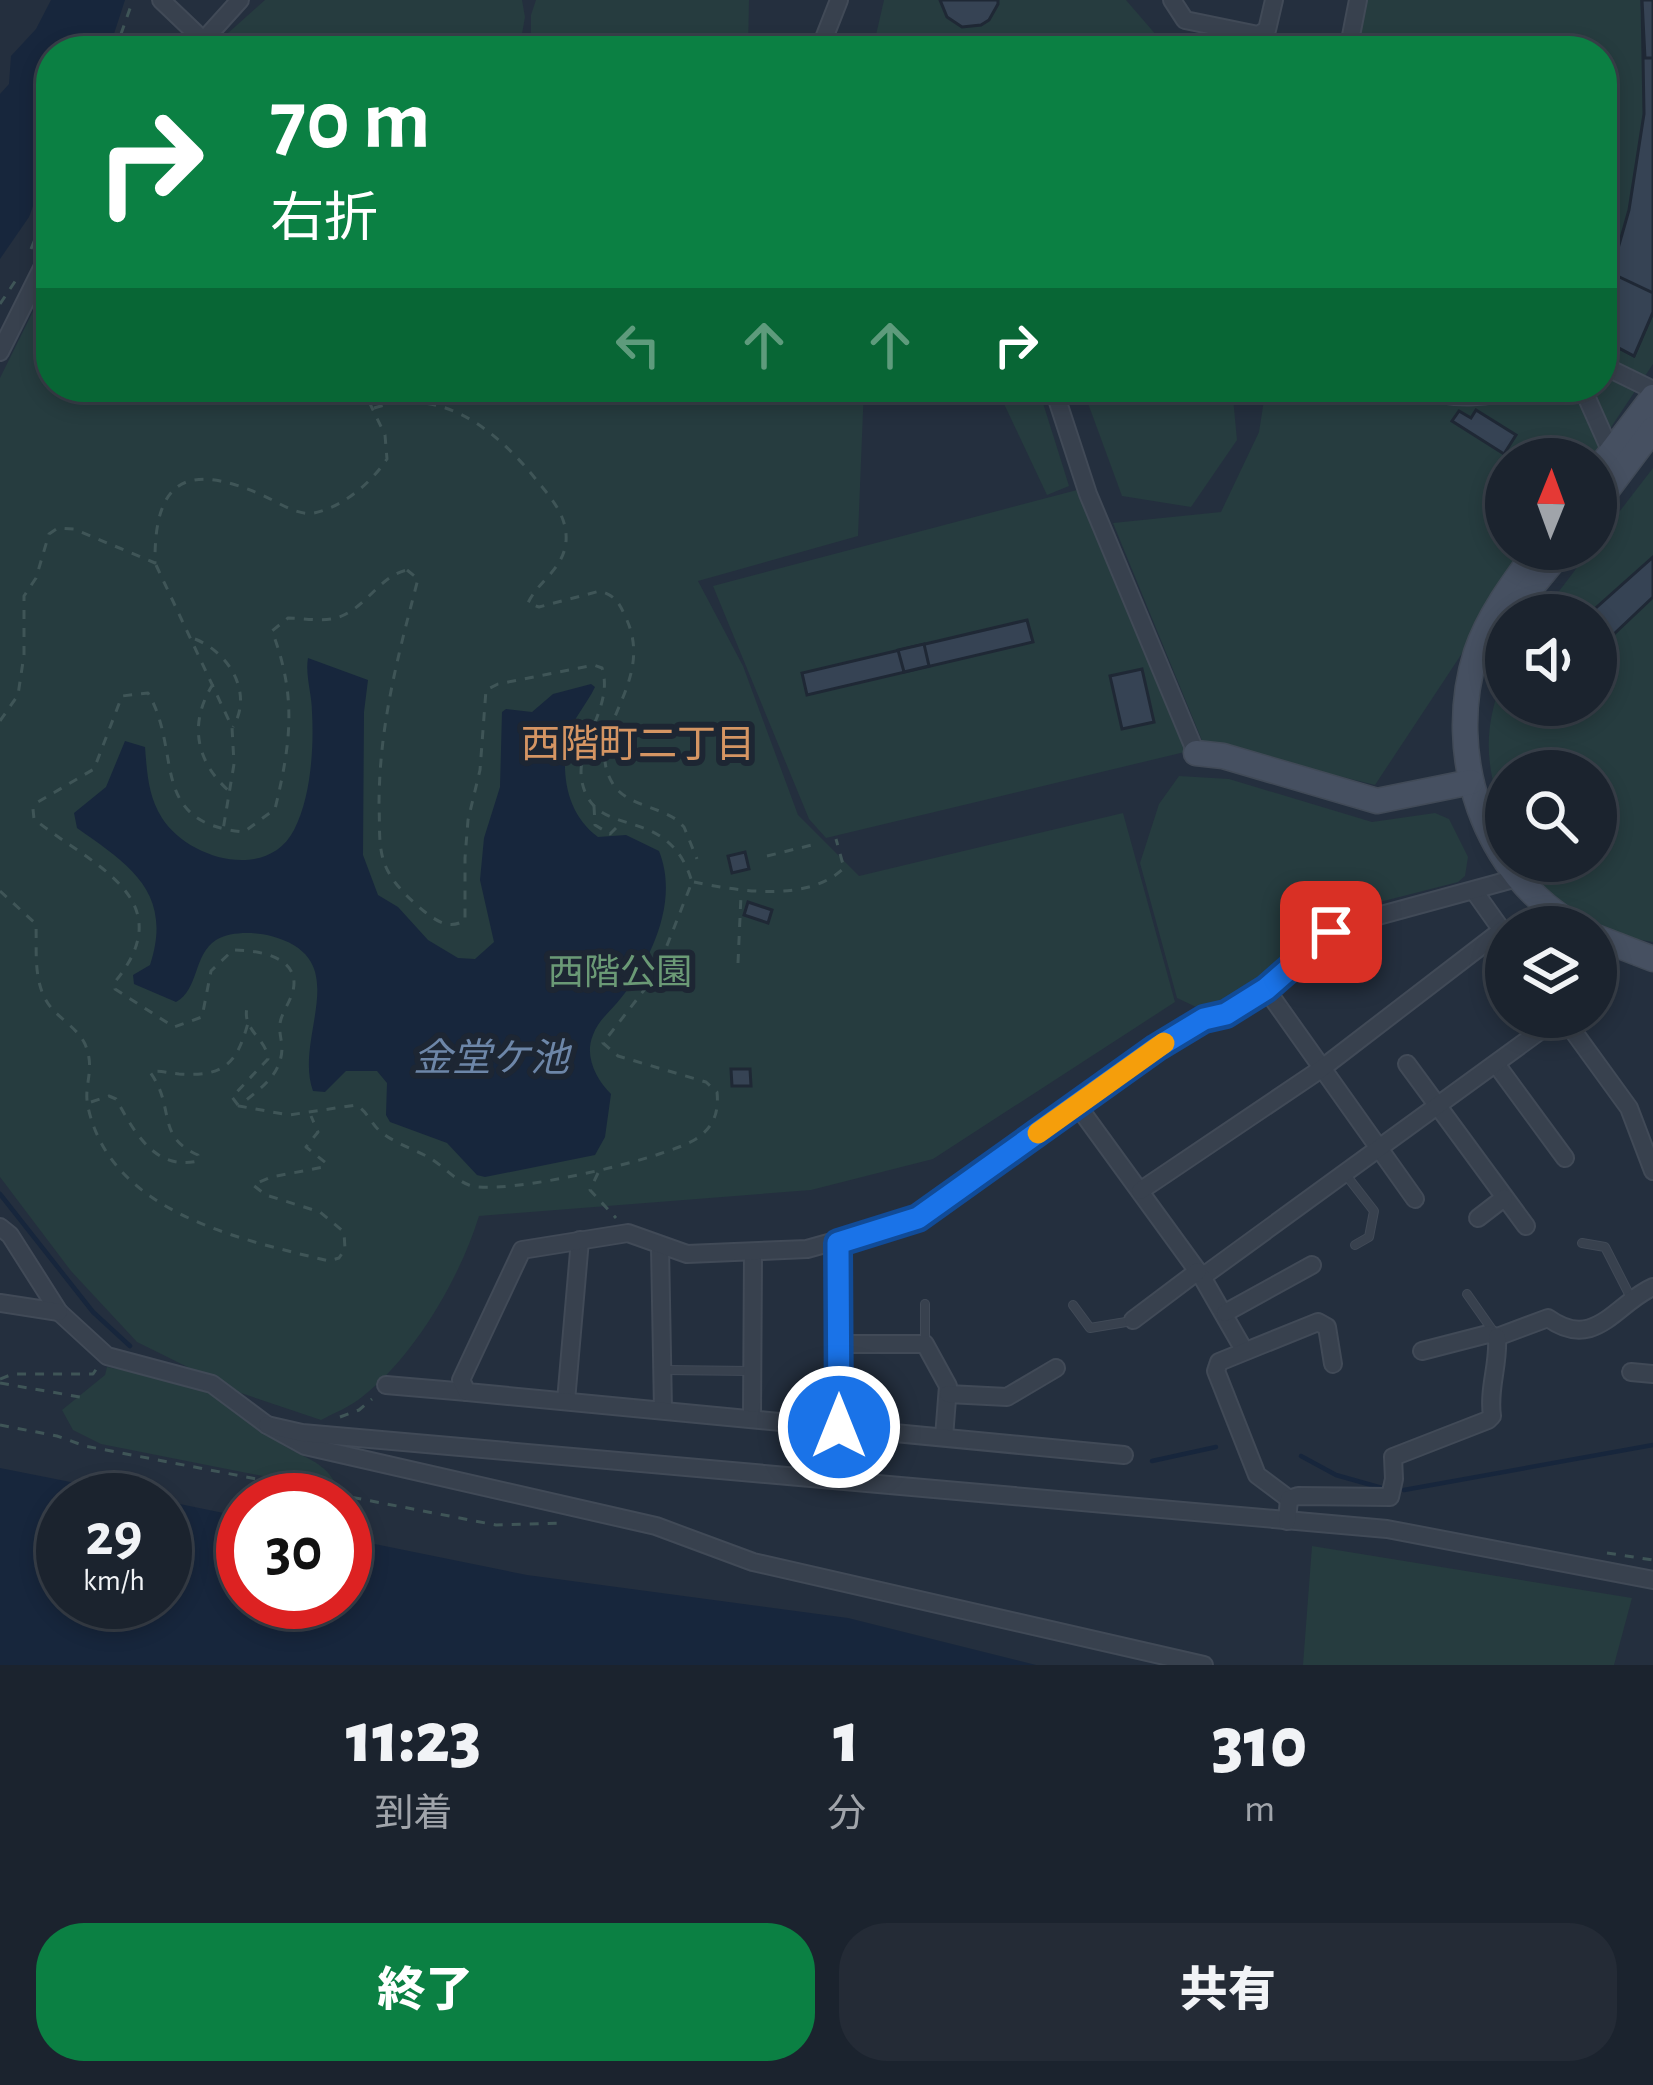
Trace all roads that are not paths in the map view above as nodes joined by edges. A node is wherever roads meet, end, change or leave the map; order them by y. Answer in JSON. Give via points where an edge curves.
{"nodes":[{"id":1,"x":160,"y":0,"type":"edge"},
{"id":2,"x":838,"y":0,"type":"edge"},
{"id":3,"x":1274,"y":0,"type":"edge"},
{"id":4,"x":1358,"y":0,"type":"edge"},
{"id":5,"x":237,"y":1,"type":"edge"},
{"id":6,"x":1178,"y":4,"type":"edge"},
{"id":7,"x":190,"y":36,"type":"edge"},
{"id":8,"x":206,"y":36,"type":"edge"},
{"id":9,"x":825,"y":36,"type":"edge"},
{"id":10,"x":1351,"y":36,"type":"edge"},
{"id":11,"x":36,"y":280,"type":"edge"},
{"id":12,"x":0,"y":352,"type":"edge"},
{"id":13,"x":1617,"y":373,"type":"edge"},
{"id":14,"x":1653,"y":393,"type":"edge"},
{"id":15,"x":1058,"y":402,"type":"edge"},
{"id":16,"x":1586,"y":402,"type":"edge"},
{"id":17,"x":1653,"y":429,"type":"edge"},
{"id":18,"x":1597,"y":438,"type":"edge"},
{"id":19,"x":1617,"y":444,"type":"edge"},
{"id":20,"x":1617,"y":477,"type":"edge"},
{"id":21,"x":1522,"y":570,"type":"edge"},
{"id":22,"x":1546,"y":570,"type":"edge"},
{"id":23,"x":1527,"y":594,"type":"edge"},
{"id":24,"x":1485,"y":641,"type":"edge"},
{"id":25,"x":1477,"y":649,"type":"junction"},
{"id":26,"x":1196,"y":753,"type":"joint"},
{"id":27,"x":1471,"y":782,"type":"junction"},
{"id":28,"x":1485,"y":823,"type":"edge"},
{"id":29,"x":1504,"y":882,"type":"edge"},
{"id":30,"x":1521,"y":882,"type":"edge"},
{"id":31,"x":1474,"y":891,"type":"junction"},
{"id":32,"x":1485,"y":906,"type":"edge"},
{"id":33,"x":1547,"y":906,"type":"edge"},
{"id":34,"x":1617,"y":945,"type":"edge"},
{"id":35,"x":1485,"y":947,"type":"edge"},
{"id":36,"x":1653,"y":959,"type":"edge"},
{"id":37,"x":1266,"y":989,"type":"junction"},
{"id":38,"x":1532,"y":1038,"type":"edge"},
{"id":39,"x":1576,"y":1038,"type":"edge"},
{"id":40,"x":1407,"y":1064,"type":"dead end"},
{"id":41,"x":1496,"y":1064,"type":"junction"},
{"id":42,"x":1321,"y":1069,"type":"junction"},
{"id":43,"x":1077,"y":1105,"type":"junction"},
{"id":44,"x":1436,"y":1108,"type":"junction"},
{"id":45,"x":1379,"y":1149,"type":"junction"},
{"id":46,"x":1565,"y":1158,"type":"dead end"},
{"id":47,"x":1653,"y":1171,"type":"edge"},
{"id":48,"x":1345,"y":1174,"type":"junction"},
{"id":49,"x":1140,"y":1191,"type":"junction"},
{"id":50,"x":1504,"y":1198,"type":"junction"},
{"id":51,"x":1415,"y":1199,"type":"dead end"},
{"id":52,"x":1478,"y":1218,"type":"dead end"},
{"id":53,"x":1526,"y":1226,"type":"dead end"},
{"id":54,"x":0,"y":1227,"type":"edge"},
{"id":55,"x":580,"y":1240,"type":"junction"},
{"id":56,"x":838,"y":1243,"type":"junction"},
{"id":57,"x":1582,"y":1243,"type":"dead end"},
{"id":58,"x":1355,"y":1245,"type":"dead end"},
{"id":59,"x":660,"y":1246,"type":"junction"},
{"id":60,"x":753,"y":1252,"type":"junction"},
{"id":61,"x":1312,"y":1264,"type":"dead end"},
{"id":62,"x":1200,"y":1274,"type":"junction"},
{"id":63,"x":1653,"y":1287,"type":"edge"},
{"id":64,"x":1467,"y":1294,"type":"dead end"},
{"id":65,"x":1630,"y":1297,"type":"junction"},
{"id":66,"x":0,"y":1303,"type":"edge"},
{"id":67,"x":925,"y":1304,"type":"dead end"},
{"id":68,"x":1073,"y":1305,"type":"dead end"},
{"id":69,"x":59,"y":1312,"type":"junction"},
{"id":70,"x":1226,"y":1313,"type":"junction"},
{"id":71,"x":1133,"y":1320,"type":"joint"},
{"id":72,"x":1498,"y":1337,"type":"junction"},
{"id":73,"x":840,"y":1343,"type":"junction"},
{"id":74,"x":925,"y":1345,"type":"junction"},
{"id":75,"x":1244,"y":1350,"type":"junction"},
{"id":76,"x":1422,"y":1351,"type":"dead end"},
{"id":77,"x":1333,"y":1364,"type":"dead end"},
{"id":78,"x":1056,"y":1368,"type":"dead end"},
{"id":79,"x":662,"y":1370,"type":"junction"},
{"id":80,"x":753,"y":1370,"type":"junction"},
{"id":81,"x":1631,"y":1372,"type":"dead end"},
{"id":82,"x":1653,"y":1373,"type":"edge"},
{"id":83,"x":386,"y":1385,"type":"road end"},
{"id":84,"x":467,"y":1392,"type":"junction"},
{"id":85,"x":948,"y":1394,"type":"junction"},
{"id":86,"x":566,"y":1401,"type":"junction"},
{"id":87,"x":663,"y":1410,"type":"junction"},
{"id":88,"x":752,"y":1419,"type":"junction"},
{"id":89,"x":267,"y":1425,"type":"junction"},
{"id":90,"x":839,"y":1427,"type":"junction"},
{"id":91,"x":944,"y":1437,"type":"junction"},
{"id":92,"x":1124,"y":1455,"type":"dead end"},
{"id":93,"x":1289,"y":1499,"type":"junction"},
{"id":94,"x":1287,"y":1521,"type":"junction"},
{"id":95,"x":1653,"y":1580,"type":"edge"},
{"id":96,"x":1204,"y":1665,"type":"edge"}],
"edges":[{"from":1,"to":7,"type":"street"},
{"from":2,"to":9,"type":"street"},
{"from":3,"to":6,"type":"street","via":[[1267,30],[1258,35],[1185,20]]},
{"from":4,"to":10,"type":"street"},
{"from":5,"to":8,"type":"street"},
{"from":11,"to":12,"type":"street"},
{"from":13,"to":14,"type":"street"},
{"from":14,"to":19,"type":"street"},
{"from":15,"to":26,"type":"street"},
{"from":16,"to":18,"type":"street"},
{"from":17,"to":20,"type":"street"},
{"from":21,"to":25,"type":"street"},
{"from":22,"to":23,"type":"street"},
{"from":24,"to":25,"type":"street"},
{"from":25,"to":27,"type":"street","via":[[1466,698]]},
{"from":26,"to":27,"type":"street","via":[[1377,801]]},
{"from":27,"to":28,"type":"street"},
{"from":29,"to":31,"type":"street"},
{"from":30,"to":33,"type":"street"},
{"from":31,"to":32,"type":"street"},
{"from":31,"to":37,"type":"street","via":[[1341,926]]},
{"from":34,"to":36,"type":"street"},
{"from":35,"to":42,"type":"street"},
{"from":37,"to":42,"type":"street"},
{"from":37,"to":43,"type":"street","via":[[1156,1048]]},
{"from":38,"to":41,"type":"street"},
{"from":39,"to":47,"type":"street","via":[[1628,1108]]},
{"from":40,"to":44,"type":"street"},
{"from":41,"to":44,"type":"street"},
{"from":41,"to":46,"type":"street"},
{"from":42,"to":45,"type":"street"},
{"from":42,"to":49,"type":"street"},
{"from":43,"to":49,"type":"street"},
{"from":43,"to":56,"type":"street","via":[[918,1218]]},
{"from":44,"to":45,"type":"street"},
{"from":44,"to":50,"type":"street"},
{"from":45,"to":48,"type":"street"},
{"from":45,"to":51,"type":"street"},
{"from":48,"to":58,"type":"lane","via":[[1374,1211],[1369,1237]]},
{"from":48,"to":62,"type":"street"},
{"from":49,"to":62,"type":"street"},
{"from":50,"to":52,"type":"street"},
{"from":50,"to":53,"type":"street"},
{"from":54,"to":69,"type":"street"},
{"from":55,"to":59,"type":"street","via":[[628,1233]]},
{"from":55,"to":84,"type":"street","via":[[515,1258],[461,1380]]},
{"from":55,"to":86,"type":"street"},
{"from":56,"to":60,"type":"street"},
{"from":56,"to":73,"type":"street"},
{"from":57,"to":65,"type":"lane","via":[[1605,1247]]},
{"from":59,"to":60,"type":"street","via":[[687,1254]]},
{"from":59,"to":79,"type":"street"},
{"from":60,"to":80,"type":"street"},
{"from":61,"to":70,"type":"street"},
{"from":62,"to":70,"type":"street"},
{"from":62,"to":71,"type":"street"},
{"from":63,"to":65,"type":"street"},
{"from":64,"to":72,"type":"lane"},
{"from":65,"to":72,"type":"street","via":[[1608,1322],[1586,1329],[1548,1318]]},
{"from":66,"to":69,"type":"street"},
{"from":67,"to":74,"type":"lane"},
{"from":68,"to":71,"type":"lane","via":[[1090,1328]]},
{"from":69,"to":89,"type":"street","via":[[107,1356],[198,1377]]},
{"from":70,"to":75,"type":"street"},
{"from":72,"to":76,"type":"street"},
{"from":72,"to":93,"type":"street","via":[[1492,1416],[1393,1457],[1390,1497]]},
{"from":73,"to":74,"type":"street"},
{"from":73,"to":90,"type":"street"},
{"from":74,"to":85,"type":"street"},
{"from":75,"to":77,"type":"street","via":[[1318,1322],[1327,1327]]},
{"from":75,"to":93,"type":"street","via":[[1216,1371],[1257,1475]]},
{"from":78,"to":85,"type":"street","via":[[1007,1397]]},
{"from":79,"to":80,"type":"lane"},
{"from":79,"to":87,"type":"street"},
{"from":80,"to":88,"type":"street"},
{"from":81,"to":82,"type":"street"},
{"from":83,"to":84,"type":"street"},
{"from":84,"to":86,"type":"street"},
{"from":85,"to":91,"type":"street"},
{"from":86,"to":87,"type":"street"},
{"from":87,"to":88,"type":"street"},
{"from":88,"to":90,"type":"street"},
{"from":89,"to":94,"type":"street"},
{"from":89,"to":96,"type":"street","via":[[305,1446],[656,1526],[753,1562]]},
{"from":90,"to":91,"type":"street"},
{"from":91,"to":92,"type":"street"},
{"from":93,"to":94,"type":"street"},
{"from":94,"to":95,"type":"street","via":[[1387,1529]]}]}
